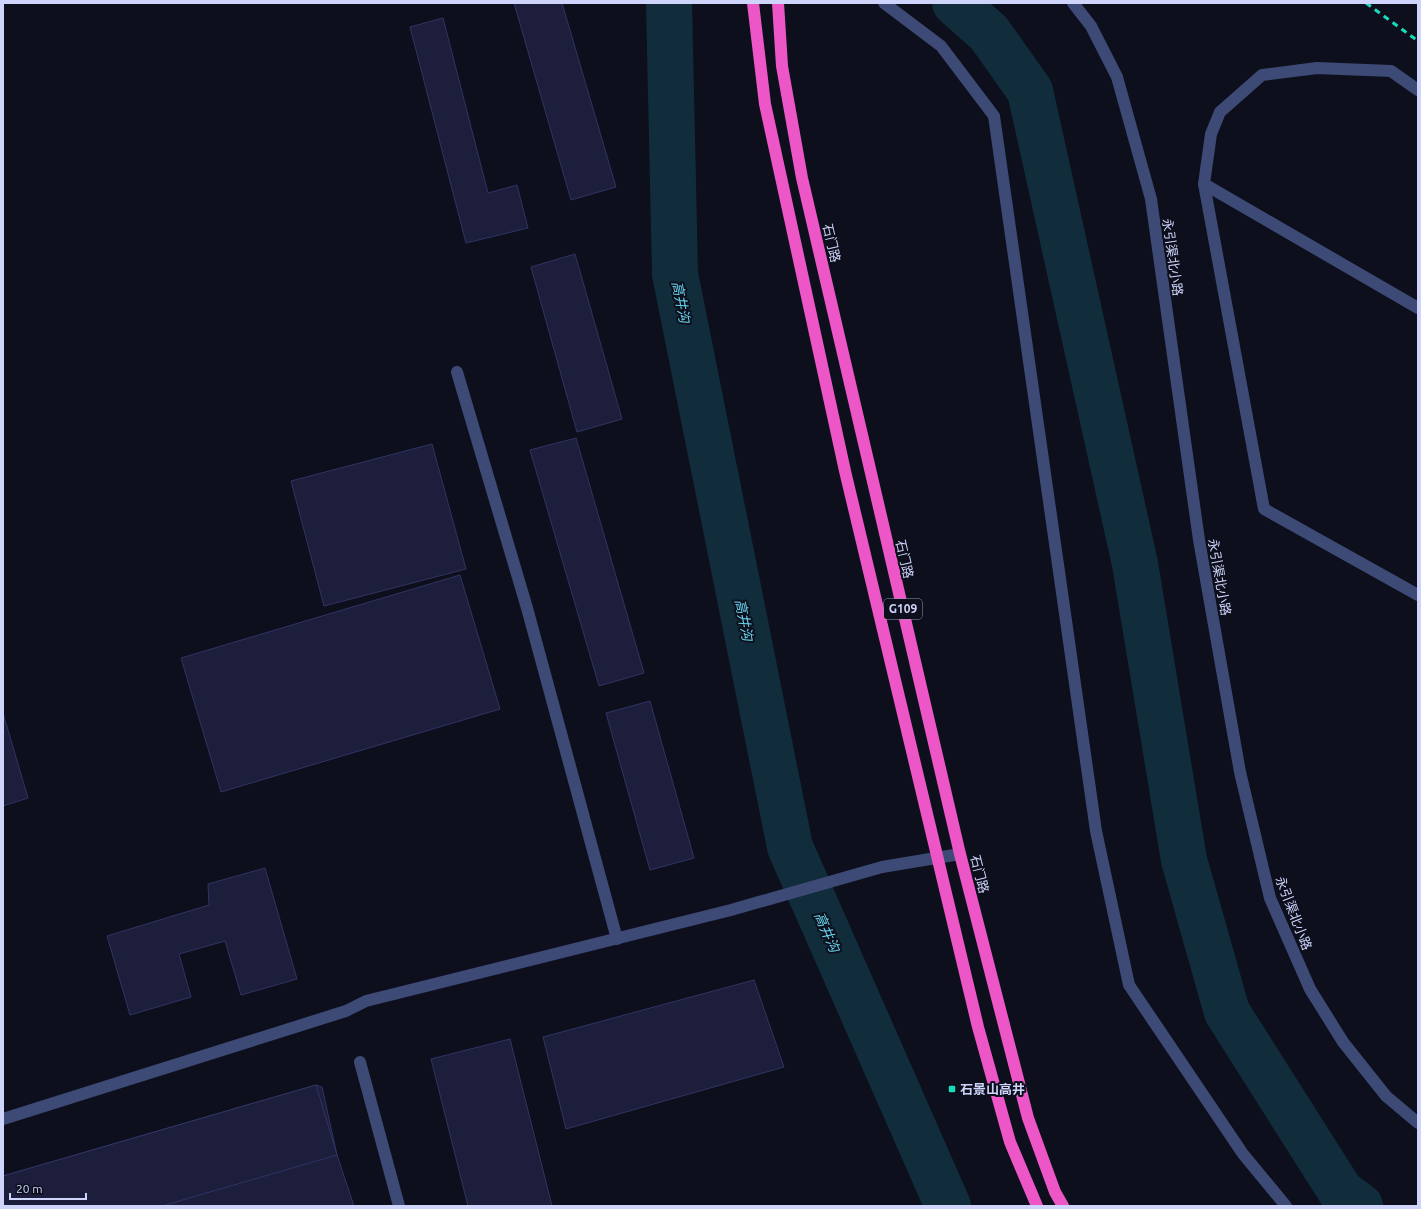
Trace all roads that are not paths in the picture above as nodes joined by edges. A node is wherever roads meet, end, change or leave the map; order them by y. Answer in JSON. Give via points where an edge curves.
{"nodes":[{"id":1,"x":753,"y":3,"type":"edge"},
{"id":2,"x":778,"y":3,"type":"edge"},
{"id":3,"x":884,"y":3,"type":"edge"},
{"id":4,"x":1072,"y":3,"type":"edge"},
{"id":5,"x":1418,"y":90,"type":"edge"},
{"id":6,"x":1204,"y":184,"type":"junction"},
{"id":7,"x":1418,"y":308,"type":"edge"},
{"id":8,"x":457,"y":372,"type":"dead end"},
{"id":9,"x":1418,"y":596,"type":"edge"},
{"id":10,"x":960,"y":854,"type":"junction"},
{"id":11,"x":937,"y":857,"type":"junction"},
{"id":12,"x":617,"y":939,"type":"junction"},
{"id":13,"x":360,"y":1062,"type":"dead end"},
{"id":14,"x":3,"y":1119,"type":"edge"},
{"id":15,"x":1418,"y":1123,"type":"edge"},
{"id":16,"x":400,"y":1206,"type":"edge"},
{"id":17,"x":1037,"y":1206,"type":"edge"},
{"id":18,"x":1063,"y":1206,"type":"edge"},
{"id":19,"x":1286,"y":1206,"type":"edge"}],
"edges":[{"from":1,"to":11,"type":"highway","number":"G109","via":[[765,104],[845,471]]},
{"from":2,"to":10,"type":"highway","name":"石门路","number":"G109","via":[[782,66],[802,178]]},
{"from":3,"to":19,"type":"street","via":[[941,46],[994,116],[1096,831],[1129,984],[1243,1154]]},
{"from":4,"to":15,"type":"street","name":"永引渠北小路","via":[[1090,26],[1117,78],[1151,199],[1199,540],[1240,772],[1270,898],[1310,989],[1342,1042],[1386,1096]]},
{"from":5,"to":6,"type":"street","via":[[1392,71],[1317,68],[1262,75],[1220,112],[1211,134]]},
{"from":6,"to":7,"type":"street"},
{"from":6,"to":9,"type":"street","via":[[1264,509]]},
{"from":8,"to":12,"type":"street","via":[[527,608]]},
{"from":10,"to":11,"type":"street"},
{"from":10,"to":18,"type":"highway","name":"石门路","number":"G109","via":[[1028,1118],[1055,1192]]},
{"from":11,"to":12,"type":"street","via":[[882,867]]},
{"from":11,"to":17,"type":"highway","number":"G109","via":[[990,1073],[1010,1142]]},
{"from":12,"to":14,"type":"street","via":[[366,1001],[346,1011]]},
{"from":13,"to":16,"type":"street"}]}
